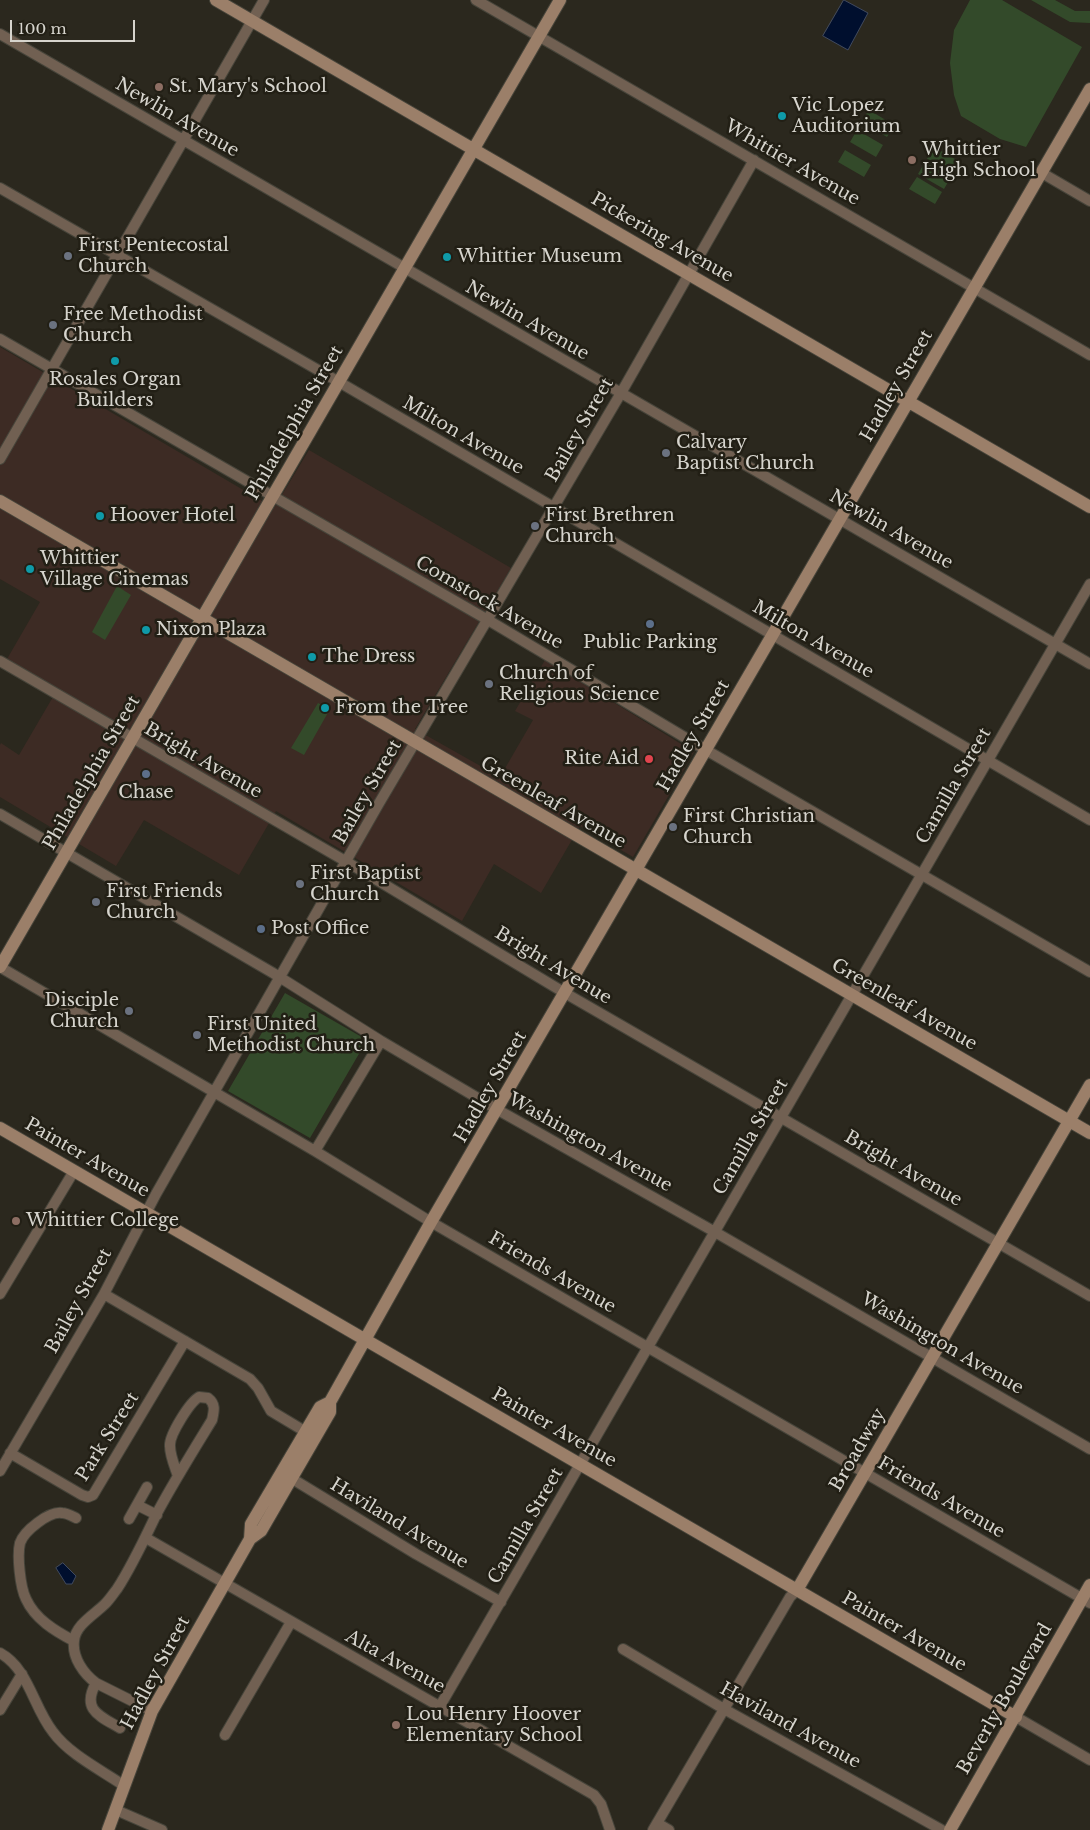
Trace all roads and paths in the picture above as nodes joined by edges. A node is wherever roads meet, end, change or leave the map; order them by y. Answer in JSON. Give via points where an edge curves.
{"nodes":[{"id":1,"x":216,"y":0,"type":"edge"},
{"id":2,"x":264,"y":0,"type":"edge"},
{"id":3,"x":476,"y":0,"type":"edge"},
{"id":4,"x":560,"y":0,"type":"edge"},
{"id":5,"x":252,"y":21,"type":"junction"},
{"id":6,"x":0,"y":34,"type":"edge"},
{"id":7,"x":539,"y":36,"type":"junction"},
{"id":8,"x":1090,"y":89,"type":"edge"},
{"id":9,"x":184,"y":140,"type":"junction"},
{"id":10,"x":474,"y":150,"type":"junction"},
{"id":11,"x":754,"y":160,"type":"junction"},
{"id":12,"x":1042,"y":174,"type":"junction"},
{"id":13,"x":0,"y":188,"type":"edge"},
{"id":14,"x":1090,"y":201,"type":"edge"},
{"id":15,"x":117,"y":255,"type":"junction"},
{"id":16,"x":404,"y":269,"type":"junction"},
{"id":17,"x":689,"y":274,"type":"junction"},
{"id":18,"x":975,"y":288,"type":"junction"},
{"id":19,"x":0,"y":339,"type":"edge"},
{"id":20,"x":1090,"y":355,"type":"edge"},
{"id":21,"x":51,"y":368,"type":"junction"},
{"id":22,"x":339,"y":382,"type":"junction"},
{"id":23,"x":621,"y":393,"type":"junction"},
{"id":24,"x":908,"y":401,"type":"junction"},
{"id":25,"x":0,"y":459,"type":"edge"},
{"id":26,"x":272,"y":496,"type":"junction"},
{"id":27,"x":0,"y":502,"type":"edge"},
{"id":28,"x":1090,"y":507,"type":"edge"},
{"id":29,"x":554,"y":508,"type":"junction"},
{"id":30,"x":840,"y":519,"type":"junction"},
{"id":31,"x":1090,"y":584,"type":"edge"},
{"id":32,"x":202,"y":619,"type":"junction"},
{"id":33,"x":488,"y":620,"type":"junction"},
{"id":34,"x":773,"y":636,"type":"junction"},
{"id":35,"x":1055,"y":644,"type":"junction"},
{"id":36,"x":0,"y":661,"type":"edge"},
{"id":37,"x":1090,"y":664,"type":"edge"},
{"id":38,"x":132,"y":739,"type":"junction"},
{"id":39,"x":415,"y":742,"type":"junction"},
{"id":40,"x":706,"y":750,"type":"junction"},
{"id":41,"x":988,"y":760,"type":"junction"},
{"id":42,"x":0,"y":814,"type":"edge"},
{"id":43,"x":1090,"y":820,"type":"edge"},
{"id":44,"x":66,"y":852,"type":"junction"},
{"id":45,"x":347,"y":862,"type":"junction"},
{"id":46,"x":636,"y":871,"type":"junction"},
{"id":47,"x":921,"y":875,"type":"junction"},
{"id":48,"x":0,"y":967,"type":"edge"},
{"id":49,"x":1090,"y":972,"type":"edge"},
{"id":50,"x":280,"y":979,"type":"junction"},
{"id":51,"x":565,"y":993,"type":"junction"},
{"id":52,"x":852,"y":995,"type":"junction"},
{"id":53,"x":381,"y":1041,"type":"junction"},
{"id":54,"x":1090,"y":1085,"type":"edge"},
{"id":55,"x":214,"y":1093,"type":"junction"},
{"id":56,"x":498,"y":1110,"type":"junction"},
{"id":57,"x":781,"y":1117,"type":"junction"},
{"id":58,"x":1069,"y":1121,"type":"junction"},
{"id":59,"x":0,"y":1128,"type":"edge"},
{"id":60,"x":1090,"y":1133,"type":"edge"},
{"id":61,"x":316,"y":1151,"type":"junction"},
{"id":62,"x":74,"y":1171,"type":"junction"},
{"id":63,"x":146,"y":1212,"type":"junction"},
{"id":64,"x":432,"y":1222,"type":"junction"},
{"id":65,"x":715,"y":1232,"type":"junction"},
{"id":66,"x":998,"y":1244,"type":"junction"},
{"id":67,"x":0,"y":1294,"type":"edge"},
{"id":68,"x":104,"y":1294,"type":"junction"},
{"id":69,"x":1090,"y":1296,"type":"edge"},
{"id":70,"x":366,"y":1339,"type":"junction"},
{"id":71,"x":185,"y":1341,"type":"junction"},
{"id":72,"x":648,"y":1347,"type":"junction"},
{"id":73,"x":932,"y":1357,"type":"junction"},
{"id":74,"x":310,"y":1435,"type":"junction"},
{"id":75,"x":1090,"y":1449,"type":"edge"},
{"id":76,"x":10,"y":1453,"type":"junction"},
{"id":77,"x":581,"y":1464,"type":"junction"},
{"id":78,"x":0,"y":1471,"type":"edge"},
{"id":79,"x":865,"y":1473,"type":"junction"},
{"id":80,"x":178,"y":1476,"type":"junction"},
{"id":81,"x":287,"y":1476,"type":"junction"},
{"id":82,"x":147,"y":1487,"type":"dead end"},
{"id":83,"x":137,"y":1505,"type":"junction"},
{"id":84,"x":157,"y":1514,"type":"junction"},
{"id":85,"x":76,"y":1518,"type":"dead end"},
{"id":86,"x":129,"y":1518,"type":"dead end"},
{"id":87,"x":146,"y":1538,"type":"junction"},
{"id":88,"x":225,"y":1584,"type":"junction"},
{"id":89,"x":1090,"y":1586,"type":"edge"},
{"id":90,"x":798,"y":1590,"type":"junction"},
{"id":91,"x":1086,"y":1601,"type":"edge"},
{"id":92,"x":501,"y":1602,"type":"junction"},
{"id":93,"x":291,"y":1622,"type":"junction"},
{"id":94,"x":74,"y":1641,"type":"junction"},
{"id":95,"x":623,"y":1649,"type":"dead end"},
{"id":96,"x":0,"y":1652,"type":"edge"},
{"id":97,"x":22,"y":1674,"type":"junction"},
{"id":98,"x":96,"y":1684,"type":"junction"},
{"id":99,"x":440,"y":1706,"type":"junction"},
{"id":100,"x":724,"y":1709,"type":"junction"},
{"id":101,"x":0,"y":1710,"type":"edge"},
{"id":102,"x":152,"y":1711,"type":"junction"},
{"id":103,"x":1016,"y":1717,"type":"junction"},
{"id":104,"x":120,"y":1728,"type":"dead end"},
{"id":105,"x":225,"y":1734,"type":"dead end"},
{"id":106,"x":1090,"y":1760,"type":"edge"},
{"id":107,"x":123,"y":1785,"type":"junction"},
{"id":108,"x":116,"y":1810,"type":"junction"},
{"id":109,"x":655,"y":1827,"type":"edge"},
{"id":110,"x":108,"y":1830,"type":"edge"},
{"id":111,"x":162,"y":1830,"type":"edge"},
{"id":112,"x":610,"y":1830,"type":"edge"},
{"id":113,"x":669,"y":1830,"type":"edge"},
{"id":114,"x":942,"y":1830,"type":"edge"},
{"id":115,"x":950,"y":1830,"type":"edge"}],
"edges":[{"from":1,"to":5,"type":"street","name":"Pickering Avenue"},
{"from":2,"to":5,"type":"street"},
{"from":3,"to":7,"type":"street","name":"Whittier Avenue"},
{"from":4,"to":7,"type":"street","name":"Philadelphia Street"},
{"from":5,"to":9,"type":"street"},
{"from":5,"to":10,"type":"street","name":"Pickering Avenue"},
{"from":6,"to":9,"type":"street","name":"Newlin Avenue"},
{"from":7,"to":10,"type":"street","name":"Philadelphia Street"},
{"from":7,"to":11,"type":"street","name":"Whittier Avenue"},
{"from":8,"to":12,"type":"street","name":"Hadley Street"},
{"from":9,"to":15,"type":"street"},
{"from":9,"to":16,"type":"street","name":"Newlin Avenue"},
{"from":10,"to":16,"type":"street","name":"Philadelphia Street"},
{"from":10,"to":17,"type":"street","name":"Pickering Avenue"},
{"from":11,"to":17,"type":"street","name":"Bailey Street"},
{"from":11,"to":18,"type":"street","name":"Whittier Avenue"},
{"from":12,"to":14,"type":"street"},
{"from":12,"to":18,"type":"street","name":"Hadley Street"},
{"from":13,"to":15,"type":"street","name":"Milton Avenue"},
{"from":15,"to":21,"type":"street"},
{"from":15,"to":22,"type":"street","name":"Milton Avenue"},
{"from":16,"to":22,"type":"street","name":"Philadelphia Street"},
{"from":16,"to":23,"type":"street","name":"Newlin Avenue"},
{"from":17,"to":23,"type":"street","name":"Bailey Street"},
{"from":17,"to":24,"type":"street","name":"Pickering Avenue"},
{"from":18,"to":20,"type":"street","name":"Whittier Avenue"},
{"from":18,"to":24,"type":"street","name":"Hadley Street"},
{"from":19,"to":21,"type":"street","name":"Comstock Avenue"},
{"from":21,"to":25,"type":"street"},
{"from":21,"to":26,"type":"street","name":"Comstock Avenue"},
{"from":22,"to":26,"type":"street","name":"Philadelphia Street"},
{"from":22,"to":29,"type":"street","name":"Milton Avenue"},
{"from":23,"to":29,"type":"street","name":"Bailey Street"},
{"from":23,"to":30,"type":"street","name":"Newlin Avenue"},
{"from":24,"to":28,"type":"street","name":"Pickering Avenue"},
{"from":24,"to":30,"type":"street","name":"Hadley Street"},
{"from":26,"to":32,"type":"street","name":"Philadelphia Street"},
{"from":26,"to":33,"type":"street","name":"Comstock Avenue"},
{"from":27,"to":32,"type":"street","name":"Greenleaf Avenue"},
{"from":29,"to":33,"type":"street","name":"Bailey Street"},
{"from":29,"to":34,"type":"street","name":"Milton Avenue"},
{"from":30,"to":34,"type":"street","name":"Hadley Street"},
{"from":30,"to":35,"type":"street","name":"Newlin Avenue"},
{"from":31,"to":35,"type":"street","name":"Camilla Street"},
{"from":32,"to":38,"type":"street","name":"Philadelphia Street"},
{"from":32,"to":39,"type":"street","name":"Greenleaf Avenue"},
{"from":33,"to":39,"type":"street","name":"Bailey Street"},
{"from":33,"to":40,"type":"street","name":"Comstock Avenue"},
{"from":34,"to":40,"type":"street","name":"Hadley Street"},
{"from":34,"to":41,"type":"street","name":"Milton Avenue"},
{"from":35,"to":37,"type":"street","name":"Newlin Avenue"},
{"from":35,"to":41,"type":"street","name":"Camilla Street"},
{"from":36,"to":38,"type":"street","name":"Bright Avenue"},
{"from":38,"to":44,"type":"street","name":"Philadelphia Street"},
{"from":38,"to":45,"type":"street","name":"Bright Avenue"},
{"from":39,"to":45,"type":"street","name":"Bailey Street"},
{"from":39,"to":46,"type":"street","name":"Greenleaf Avenue"},
{"from":40,"to":46,"type":"street","name":"Hadley Street"},
{"from":40,"to":47,"type":"street","name":"Comstock Avenue"},
{"from":41,"to":43,"type":"street","name":"Milton Avenue"},
{"from":41,"to":47,"type":"street","name":"Camilla Street"},
{"from":42,"to":44,"type":"street","name":"Washington Avenue"},
{"from":44,"to":48,"type":"street","name":"Philadelphia Street"},
{"from":44,"to":50,"type":"street","name":"Washington Avenue"},
{"from":45,"to":50,"type":"street","name":"Bailey Street"},
{"from":45,"to":51,"type":"street","name":"Bright Avenue"},
{"from":46,"to":51,"type":"street","name":"Hadley Street"},
{"from":46,"to":52,"type":"street","name":"Greenleaf Avenue"},
{"from":47,"to":49,"type":"street","name":"Comstock Avenue"},
{"from":47,"to":52,"type":"street","name":"Camilla Street"},
{"from":48,"to":55,"type":"street","name":"Friends Avenue"},
{"from":50,"to":53,"type":"street","name":"Washington Avenue"},
{"from":50,"to":55,"type":"street","name":"Bailey Street"},
{"from":51,"to":56,"type":"street","name":"Hadley Street"},
{"from":51,"to":57,"type":"street","name":"Bright Avenue"},
{"from":52,"to":57,"type":"street","name":"Camilla Street"},
{"from":52,"to":58,"type":"street","name":"Greenleaf Avenue"},
{"from":53,"to":56,"type":"street","name":"Washington Avenue"},
{"from":53,"to":61,"type":"street"},
{"from":54,"to":58,"type":"street","name":"Broadway"},
{"from":55,"to":61,"type":"street","name":"Friends Avenue"},
{"from":55,"to":63,"type":"street","name":"Bailey Street"},
{"from":56,"to":64,"type":"street","name":"Hadley Street"},
{"from":56,"to":65,"type":"street","name":"Washington Avenue"},
{"from":57,"to":65,"type":"street","name":"Camilla Street"},
{"from":57,"to":66,"type":"street","name":"Bright Avenue"},
{"from":58,"to":60,"type":"street","name":"Greenleaf Avenue"},
{"from":58,"to":66,"type":"street","name":"Broadway"},
{"from":59,"to":62,"type":"street","name":"Painter Avenue"},
{"from":61,"to":64,"type":"street","name":"Friends Avenue"},
{"from":62,"to":63,"type":"street","name":"Painter Avenue"},
{"from":62,"to":67,"type":"street"},
{"from":63,"to":68,"type":"street","name":"Bailey Street"},
{"from":63,"to":70,"type":"street","name":"Painter Avenue"},
{"from":64,"to":70,"type":"street","name":"Hadley Street"},
{"from":64,"to":72,"type":"street","name":"Friends Avenue"},
{"from":65,"to":72,"type":"street","name":"Camilla Street"},
{"from":65,"to":73,"type":"street","name":"Washington Avenue"},
{"from":66,"to":69,"type":"street","name":"Bright Avenue"},
{"from":66,"to":73,"type":"street","name":"Broadway"},
{"from":68,"to":71,"type":"street"},
{"from":68,"to":76,"type":"street","name":"Bailey Street"},
{"from":70,"to":74,"type":"street","name":"Hadley Street","via":[[330,1402],[320,1407]]},
{"from":70,"to":77,"type":"street","name":"Painter Avenue"},
{"from":71,"to":74,"type":"street","via":[[250,1379],[271,1411]]},
{"from":71,"to":76,"type":"street","name":"Park Street","via":[[93,1495],[82,1495]]},
{"from":72,"to":77,"type":"street","name":"Camilla Street"},
{"from":72,"to":79,"type":"street","name":"Friends Avenue"},
{"from":73,"to":75,"type":"street","name":"Washington Avenue"},
{"from":73,"to":79,"type":"street","name":"Broadway"},
{"from":74,"to":81,"type":"street","name":"Hadley Street"},
{"from":76,"to":78,"type":"street","name":"Bailey Street"},
{"from":77,"to":90,"type":"street","name":"Painter Avenue"},
{"from":77,"to":92,"type":"street","name":"Camilla Street"},
{"from":79,"to":90,"type":"street","name":"Broadway"},
{"from":79,"to":91,"type":"street","name":"Friends Avenue"},
{"from":80,"to":80,"type":"street","via":[[212,1420],[214,1405],[208,1398],[200,1396],[191,1403],[170,1440]]},
{"from":80,"to":84,"type":"street"},
{"from":81,"to":88,"type":"street","name":"Hadley Street","via":[[251,1524],[250,1539]]},
{"from":81,"to":92,"type":"street","name":"Haviland Avenue"},
{"from":82,"to":83,"type":"street"},
{"from":83,"to":84,"type":"street"},
{"from":83,"to":86,"type":"street"},
{"from":84,"to":87,"type":"street"},
{"from":85,"to":94,"type":"street","via":[[55,1513],[43,1520],[22,1538],[19,1552],[26,1600],[46,1625]]},
{"from":87,"to":88,"type":"street","name":"Alta Avenue"},
{"from":87,"to":94,"type":"street","via":[[118,1587],[82,1626]]},
{"from":88,"to":93,"type":"street","name":"Alta Avenue"},
{"from":88,"to":102,"type":"street","name":"Hadley Street"},
{"from":89,"to":91,"type":"street","name":"Beverly Boulevard"},
{"from":90,"to":100,"type":"street","name":"Broadway","via":[[790,1597]]},
{"from":90,"to":103,"type":"street","name":"Painter Avenue"},
{"from":91,"to":103,"type":"street","name":"Beverly Boulevard"},
{"from":92,"to":99,"type":"street","name":"Camilla Street"},
{"from":93,"to":99,"type":"street","name":"Alta Avenue"},
{"from":93,"to":105,"type":"street"},
{"from":94,"to":98,"type":"street","via":[[82,1670]]},
{"from":95,"to":100,"type":"street","name":"Haviland Avenue"},
{"from":96,"to":97,"type":"street"},
{"from":97,"to":101,"type":"street"},
{"from":97,"to":107,"type":"street","via":[[40,1713],[64,1745]]},
{"from":98,"to":102,"type":"street"},
{"from":98,"to":104,"type":"street","via":[[89,1700],[92,1708]]},
{"from":99,"to":112,"type":"street","name":"Alta Avenue","via":[[594,1795],[603,1808]]},
{"from":100,"to":109,"type":"street","name":"Broadway"},
{"from":100,"to":114,"type":"street","name":"Haviland Avenue"},
{"from":102,"to":107,"type":"street","name":"Hadley Street"},
{"from":103,"to":106,"type":"street","name":"Painter Avenue"},
{"from":103,"to":115,"type":"street","name":"Beverly Boulevard"},
{"from":107,"to":108,"type":"street","name":"Hadley Street"},
{"from":108,"to":110,"type":"street","name":"Hadley Street"},
{"from":108,"to":111,"type":"street"},
{"from":109,"to":113,"type":"street"}]}
